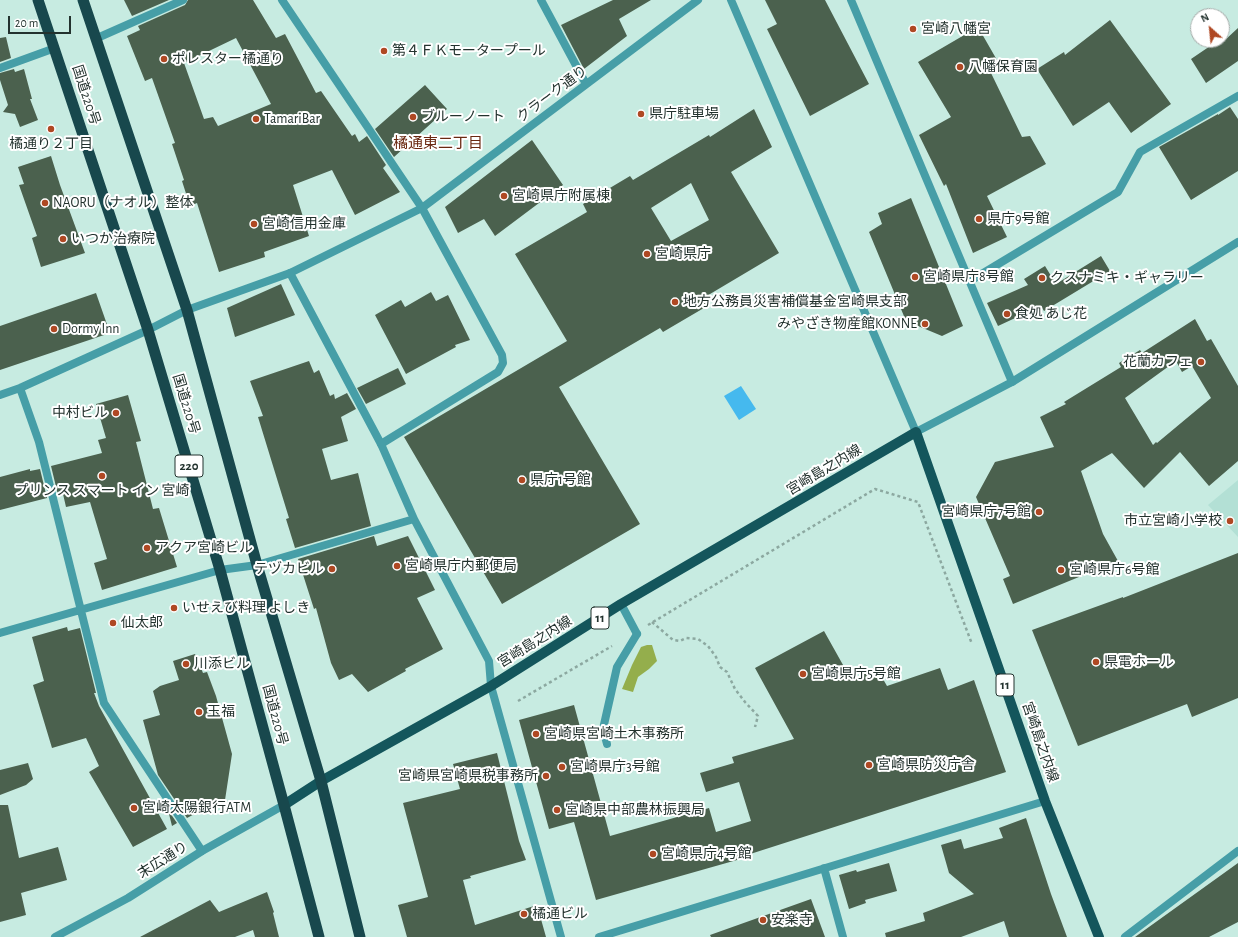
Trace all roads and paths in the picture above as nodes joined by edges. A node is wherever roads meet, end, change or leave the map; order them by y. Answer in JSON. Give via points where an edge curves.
{"nodes":[{"id":1,"x":38,"y":0,"type":"edge"},
{"id":2,"x":82,"y":0,"type":"edge"},
{"id":3,"x":183,"y":0,"type":"edge"},
{"id":4,"x":282,"y":0,"type":"edge"},
{"id":5,"x":541,"y":0,"type":"edge"},
{"id":6,"x":698,"y":0,"type":"edge"},
{"id":7,"x":731,"y":0,"type":"edge"},
{"id":8,"x":851,"y":0,"type":"edge"},
{"id":9,"x":95,"y":39,"type":"junction"},
{"id":10,"x":55,"y":48,"type":"junction"},
{"id":11,"x":0,"y":68,"type":"edge"},
{"id":12,"x":586,"y":84,"type":"junction"},
{"id":13,"x":1238,"y":96,"type":"edge"},
{"id":14,"x":422,"y":208,"type":"junction"},
{"id":15,"x":1238,"y":242,"type":"edge"},
{"id":16,"x":290,"y":272,"type":"junction"},
{"id":17,"x":970,"y":281,"type":"junction"},
{"id":18,"x":187,"y":310,"type":"junction"},
{"id":19,"x":148,"y":330,"type":"junction"},
{"id":20,"x":1012,"y":382,"type":"junction"},
{"id":21,"x":20,"y":388,"type":"junction"},
{"id":22,"x":0,"y":395,"type":"edge"},
{"id":23,"x":916,"y":432,"type":"junction"},
{"id":24,"x":381,"y":444,"type":"junction"},
{"id":25,"x":414,"y":519,"type":"junction"},
{"id":26,"x":257,"y":565,"type":"junction"},
{"id":27,"x":220,"y":570,"type":"junction"},
{"id":28,"x":622,"y":604,"type":"junction"},
{"id":29,"x":82,"y":610,"type":"junction"},
{"id":30,"x":652,"y":622,"type":"junction"},
{"id":31,"x":0,"y":633,"type":"edge"},
{"id":32,"x":637,"y":633,"type":"junction"},
{"id":33,"x":973,"y":647,"type":"dead end"},
{"id":34,"x":491,"y":686,"type":"junction"},
{"id":35,"x":518,"y":701,"type":"dead end"},
{"id":36,"x":755,"y":727,"type":"dead end"},
{"id":37,"x":607,"y":744,"type":"dead end"},
{"id":38,"x":321,"y":781,"type":"junction"},
{"id":39,"x":1046,"y":801,"type":"junction"},
{"id":40,"x":284,"y":805,"type":"junction"},
{"id":41,"x":202,"y":851,"type":"junction"},
{"id":42,"x":1238,"y":852,"type":"edge"},
{"id":43,"x":824,"y":868,"type":"junction"},
{"id":44,"x":55,"y":937,"type":"edge"},
{"id":45,"x":319,"y":937,"type":"edge"},
{"id":46,"x":360,"y":937,"type":"edge"},
{"id":47,"x":561,"y":937,"type":"edge"},
{"id":48,"x":599,"y":937,"type":"edge"},
{"id":49,"x":843,"y":937,"type":"edge"},
{"id":50,"x":1099,"y":937,"type":"edge"},
{"id":51,"x":1125,"y":937,"type":"edge"}],
"edges":[{"from":1,"to":10,"type":"highway","name":"国道220号","number":"220"},
{"from":2,"to":9,"type":"highway","name":"国道220号"},
{"from":3,"to":9,"type":"street"},
{"from":4,"to":14,"type":"street"},
{"from":5,"to":12,"type":"street"},
{"from":6,"to":12,"type":"street","name":"クラーク通り"},
{"from":7,"to":23,"type":"street"},
{"from":8,"to":17,"type":"street"},
{"from":9,"to":18,"type":"highway","name":"国道220号"},
{"from":10,"to":11,"type":"street"},
{"from":10,"to":19,"type":"highway","name":"国道220号","number":"220"},
{"from":12,"to":14,"type":"street","name":"クラーク通り"},
{"from":13,"to":17,"type":"street","via":[[1140,152],[1118,192]]},
{"from":14,"to":16,"type":"street","name":"クラーク通り"},
{"from":14,"to":24,"type":"street","via":[[504,363],[498,372]]},
{"from":15,"to":20,"type":"street"},
{"from":16,"to":18,"type":"street","name":"クラーク通り"},
{"from":16,"to":24,"type":"street"},
{"from":17,"to":20,"type":"street"},
{"from":18,"to":19,"type":"street","name":"クラーク通り"},
{"from":18,"to":26,"type":"highway","name":"国道220号"},
{"from":19,"to":21,"type":"street","name":"クラーク通り"},
{"from":19,"to":27,"type":"highway","name":"国道220号","number":"220"},
{"from":20,"to":23,"type":"street"},
{"from":21,"to":22,"type":"street","name":"クラーク通り"},
{"from":21,"to":29,"type":"street","via":[[39,442]]},
{"from":23,"to":28,"type":"main road","name":"宮崎島之内線","number":"11"},
{"from":23,"to":39,"type":"main road","name":"宮崎島之内線","number":"11"},
{"from":24,"to":25,"type":"street"},
{"from":25,"to":26,"type":"street"},
{"from":25,"to":34,"type":"street","via":[[489,661]]},
{"from":26,"to":27,"type":"street"},
{"from":26,"to":38,"type":"highway","name":"国道220号"},
{"from":27,"to":29,"type":"street"},
{"from":27,"to":40,"type":"highway","name":"国道220号","number":"220"},
{"from":28,"to":32,"type":"street"},
{"from":28,"to":34,"type":"main road","name":"宮崎島之内線","number":"11"},
{"from":29,"to":31,"type":"street"},
{"from":29,"to":41,"type":"street","via":[[104,703]]},
{"from":30,"to":32,"type":"path"},
{"from":30,"to":33,"type":"path","via":[[875,489],[918,502]]},
{"from":30,"to":36,"type":"path","via":[[673,640],[698,639],[708,646],[742,698],[758,716]]},
{"from":32,"to":35,"type":"path"},
{"from":32,"to":37,"type":"street","via":[[617,667],[603,729]]},
{"from":34,"to":38,"type":"main road","name":"宮崎島之内線","number":"11"},
{"from":34,"to":47,"type":"street"},
{"from":38,"to":40,"type":"main road","name":"宮崎島之内線","number":"11"},
{"from":38,"to":46,"type":"highway","name":"国道220号"},
{"from":39,"to":43,"type":"street"},
{"from":39,"to":50,"type":"main road","name":"宮崎島之内線","number":"11"},
{"from":40,"to":41,"type":"street","name":"末広通り"},
{"from":40,"to":45,"type":"highway","name":"国道220号","number":"220"},
{"from":41,"to":44,"type":"street","name":"末広通り","via":[[128,898]]},
{"from":42,"to":51,"type":"street"},
{"from":43,"to":48,"type":"street"},
{"from":43,"to":49,"type":"street"}]}
